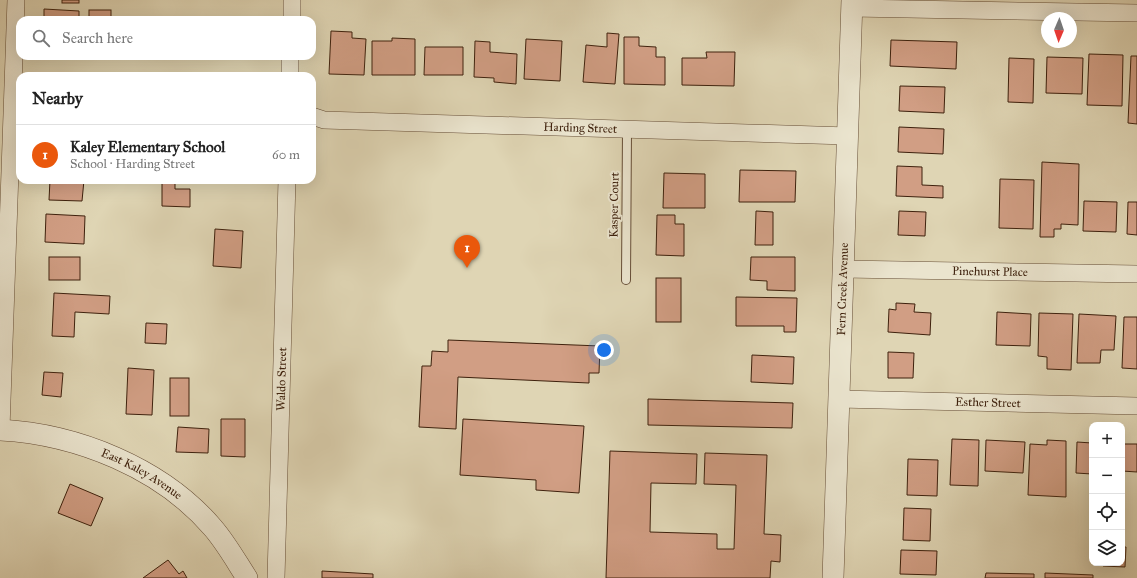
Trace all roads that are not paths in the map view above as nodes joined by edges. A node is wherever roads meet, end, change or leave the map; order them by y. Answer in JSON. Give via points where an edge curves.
{"nodes":[{"id":1,"x":16,"y":0,"type":"edge"},
{"id":2,"x":292,"y":0,"type":"edge"},
{"id":3,"x":852,"y":4,"type":"edge"},
{"id":4,"x":1137,"y":12,"type":"edge"},
{"id":5,"x":292,"y":16,"type":"edge"},
{"id":6,"x":290,"y":60,"type":"edge"},
{"id":7,"x":290,"y":72,"type":"edge"},
{"id":8,"x":11,"y":88,"type":"edge"},
{"id":9,"x":316,"y":117,"type":"edge"},
{"id":10,"x":627,"y":130,"type":"junction"},
{"id":11,"x":848,"y":136,"type":"junction"},
{"id":12,"x":287,"y":184,"type":"edge"},
{"id":13,"x":844,"y":269,"type":"junction"},
{"id":14,"x":1137,"y":274,"type":"edge"},
{"id":15,"x":626,"y":280,"type":"dead end"},
{"id":16,"x":839,"y":399,"type":"junction"},
{"id":17,"x":1137,"y":406,"type":"edge"},
{"id":18,"x":1,"y":430,"type":"edge"},
{"id":19,"x":247,"y":578,"type":"edge"},
{"id":20,"x":276,"y":578,"type":"edge"},
{"id":21,"x":833,"y":578,"type":"edge"}],
"edges":[{"from":1,"to":8,"type":"street"},
{"from":2,"to":5,"type":"street"},
{"from":3,"to":4,"type":"street"},
{"from":3,"to":11,"type":"street","name":"Fern Creek Avenue"},
{"from":6,"to":7,"type":"street"},
{"from":8,"to":18,"type":"street"},
{"from":9,"to":10,"type":"street","name":"Harding Street","via":[[324,120]]},
{"from":10,"to":11,"type":"street","name":"Harding Street"},
{"from":10,"to":15,"type":"lane","name":"Kasper Court"},
{"from":11,"to":13,"type":"street","name":"Fern Creek Avenue"},
{"from":12,"to":20,"type":"street","name":"Waldo Street"},
{"from":13,"to":14,"type":"street","name":"Pinehurst Place"},
{"from":13,"to":16,"type":"street","name":"Fern Creek Avenue"},
{"from":16,"to":17,"type":"street","name":"Esther Street"},
{"from":16,"to":21,"type":"street","name":"Fern Creek Avenue"},
{"from":18,"to":19,"type":"street","name":"East Kaley Avenue","via":[[52,436],[110,453],[172,489],[213,527]]}]}
